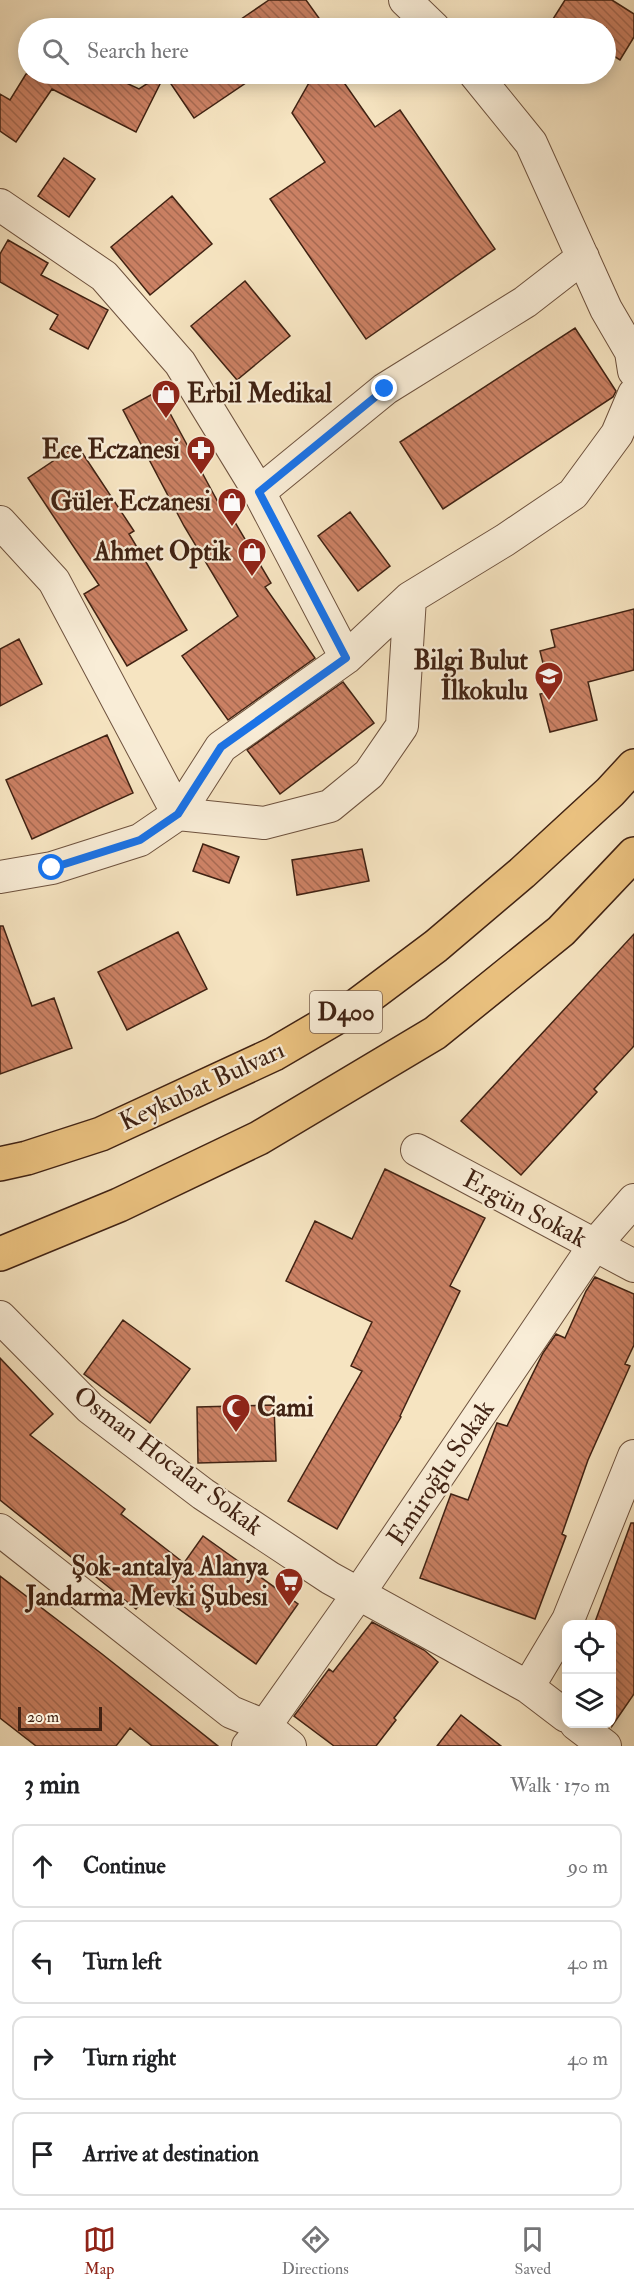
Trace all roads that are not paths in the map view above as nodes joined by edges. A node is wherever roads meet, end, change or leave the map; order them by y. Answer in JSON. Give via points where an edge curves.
{"nodes":[{"id":1,"x":405,"y":0,"type":"edge"},
{"id":2,"x":424,"y":18,"type":"edge"},
{"id":3,"x":483,"y":84,"type":"edge"},
{"id":4,"x":0,"y":205,"type":"edge"},
{"id":5,"x":583,"y":257,"type":"junction"},
{"id":6,"x":634,"y":371,"type":"edge"},
{"id":7,"x":634,"y":393,"type":"edge"},
{"id":8,"x":259,"y":492,"type":"junction"},
{"id":9,"x":0,"y":522,"type":"edge"},
{"id":10,"x":410,"y":598,"type":"junction"},
{"id":11,"x":346,"y":658,"type":"junction"},
{"id":12,"x":634,"y":765,"type":"edge"},
{"id":13,"x":178,"y":814,"type":"junction"},
{"id":14,"x":634,"y":854,"type":"edge"},
{"id":15,"x":0,"y":877,"type":"edge"},
{"id":16,"x":417,"y":1150,"type":"dead end"},
{"id":17,"x":1,"y":1163,"type":"edge"},
{"id":18,"x":634,"y":1200,"type":"edge"},
{"id":19,"x":594,"y":1246,"type":"junction"},
{"id":20,"x":0,"y":1254,"type":"edge"},
{"id":21,"x":634,"y":1266,"type":"edge"},
{"id":22,"x":0,"y":1317,"type":"edge"},
{"id":23,"x":634,"y":1456,"type":"edge"},
{"id":24,"x":0,"y":1530,"type":"edge"},
{"id":25,"x":359,"y":1593,"type":"junction"},
{"id":26,"x":528,"y":1687,"type":"junction"},
{"id":27,"x":562,"y":1712,"type":"edge"},
{"id":28,"x":581,"y":1728,"type":"edge"},
{"id":29,"x":256,"y":1736,"type":"edge"},
{"id":30,"x":290,"y":1746,"type":"edge"},
{"id":31,"x":604,"y":1746,"type":"edge"}],
"edges":[{"from":1,"to":2,"type":"street"},
{"from":3,"to":5,"type":"street","via":[[531,143]]},
{"from":4,"to":8,"type":"street","via":[[104,276],[180,363]]},
{"from":5,"to":6,"type":"street","via":[[631,352]]},
{"from":5,"to":8,"type":"street","via":[[525,302],[385,389]]},
{"from":7,"to":10,"type":"street","via":[[617,434],[573,494]]},
{"from":8,"to":11,"type":"street"},
{"from":9,"to":13,"type":"street","via":[[54,580]]},
{"from":10,"to":11,"type":"street"},
{"from":10,"to":13,"type":"street","via":[[402,726],[369,774],[330,806],[264,824]]},
{"from":11,"to":13,"type":"street","via":[[221,747]]},
{"from":12,"to":17,"type":"highway","name":"Keykubat Bulvarı","number":"D400","via":[[522,873],[356,1006],[274,1054],[101,1134]]},
{"from":13,"to":15,"type":"street","via":[[140,840],[52,868]]},
{"from":14,"to":20,"type":"highway","number":"D400","via":[[561,931],[435,1033],[260,1138],[120,1205]]},
{"from":16,"to":19,"type":"street","name":"Ergün Sokak"},
{"from":18,"to":19,"type":"street","name":"Emiroğlu Sokak"},
{"from":19,"to":21,"type":"street","name":"Ergün Sokak"},
{"from":19,"to":25,"type":"street","name":"Emiroğlu Sokak"},
{"from":22,"to":25,"type":"street","name":"Osman Hocalar Sokak","via":[[90,1408],[203,1494]]},
{"from":23,"to":26,"type":"street","via":[[568,1620]]},
{"from":24,"to":29,"type":"street","via":[[231,1712]]},
{"from":25,"to":26,"type":"street","name":"Osman Hocalar Sokak"},
{"from":25,"to":29,"type":"street","name":"Emiroğlu Sokak"},
{"from":26,"to":27,"type":"street","name":"Osman Hocalar Sokak"},
{"from":28,"to":31,"type":"street"},
{"from":29,"to":30,"type":"street"}]}
